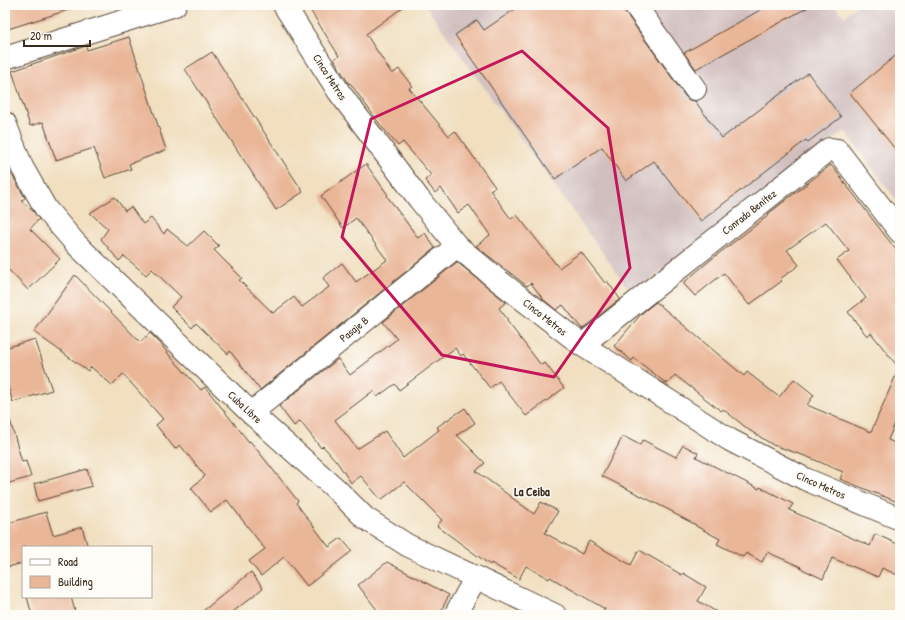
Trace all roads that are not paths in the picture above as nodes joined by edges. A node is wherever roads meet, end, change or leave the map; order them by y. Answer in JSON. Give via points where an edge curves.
{"nodes":[{"id":1,"x":175,"y":5,"type":"edge"},
{"id":2,"x":284,"y":5,"type":"edge"},
{"id":3,"x":635,"y":5,"type":"edge"},
{"id":4,"x":5,"y":58,"type":"edge"},
{"id":5,"x":695,"y":89,"type":"dead end"},
{"id":6,"x":5,"y":123,"type":"edge"},
{"id":7,"x":900,"y":232,"type":"edge"},
{"id":8,"x":457,"y":246,"type":"junction"},
{"id":9,"x":582,"y":345,"type":"junction"},
{"id":10,"x":251,"y":413,"type":"junction"},
{"id":11,"x":900,"y":519,"type":"edge"},
{"id":12,"x":476,"y":577,"type":"junction"},
{"id":13,"x":455,"y":615,"type":"edge"},
{"id":14,"x":555,"y":615,"type":"edge"}],
"edges":[{"from":1,"to":4,"type":"street"},
{"from":2,"to":8,"type":"street","name":"Cinco Metros","via":[[339,92]]},
{"from":3,"to":5,"type":"street"},
{"from":6,"to":10,"type":"street","name":"Cuba Libre","via":[[22,167],[46,209],[76,244]]},
{"from":7,"to":9,"type":"street","name":"Conrado Benítez","via":[[837,150],[829,149]]},
{"from":8,"to":9,"type":"street","name":"Cinco Metros"},
{"from":8,"to":10,"type":"street","name":"Pasaje B"},
{"from":9,"to":11,"type":"street","name":"Cinco Metros","via":[[730,440],[805,479]]},
{"from":10,"to":12,"type":"street","name":"Cuba Libre","via":[[365,518],[407,545]]},
{"from":12,"to":13,"type":"street"},
{"from":12,"to":14,"type":"street","name":"Cuba Libre"}]}
